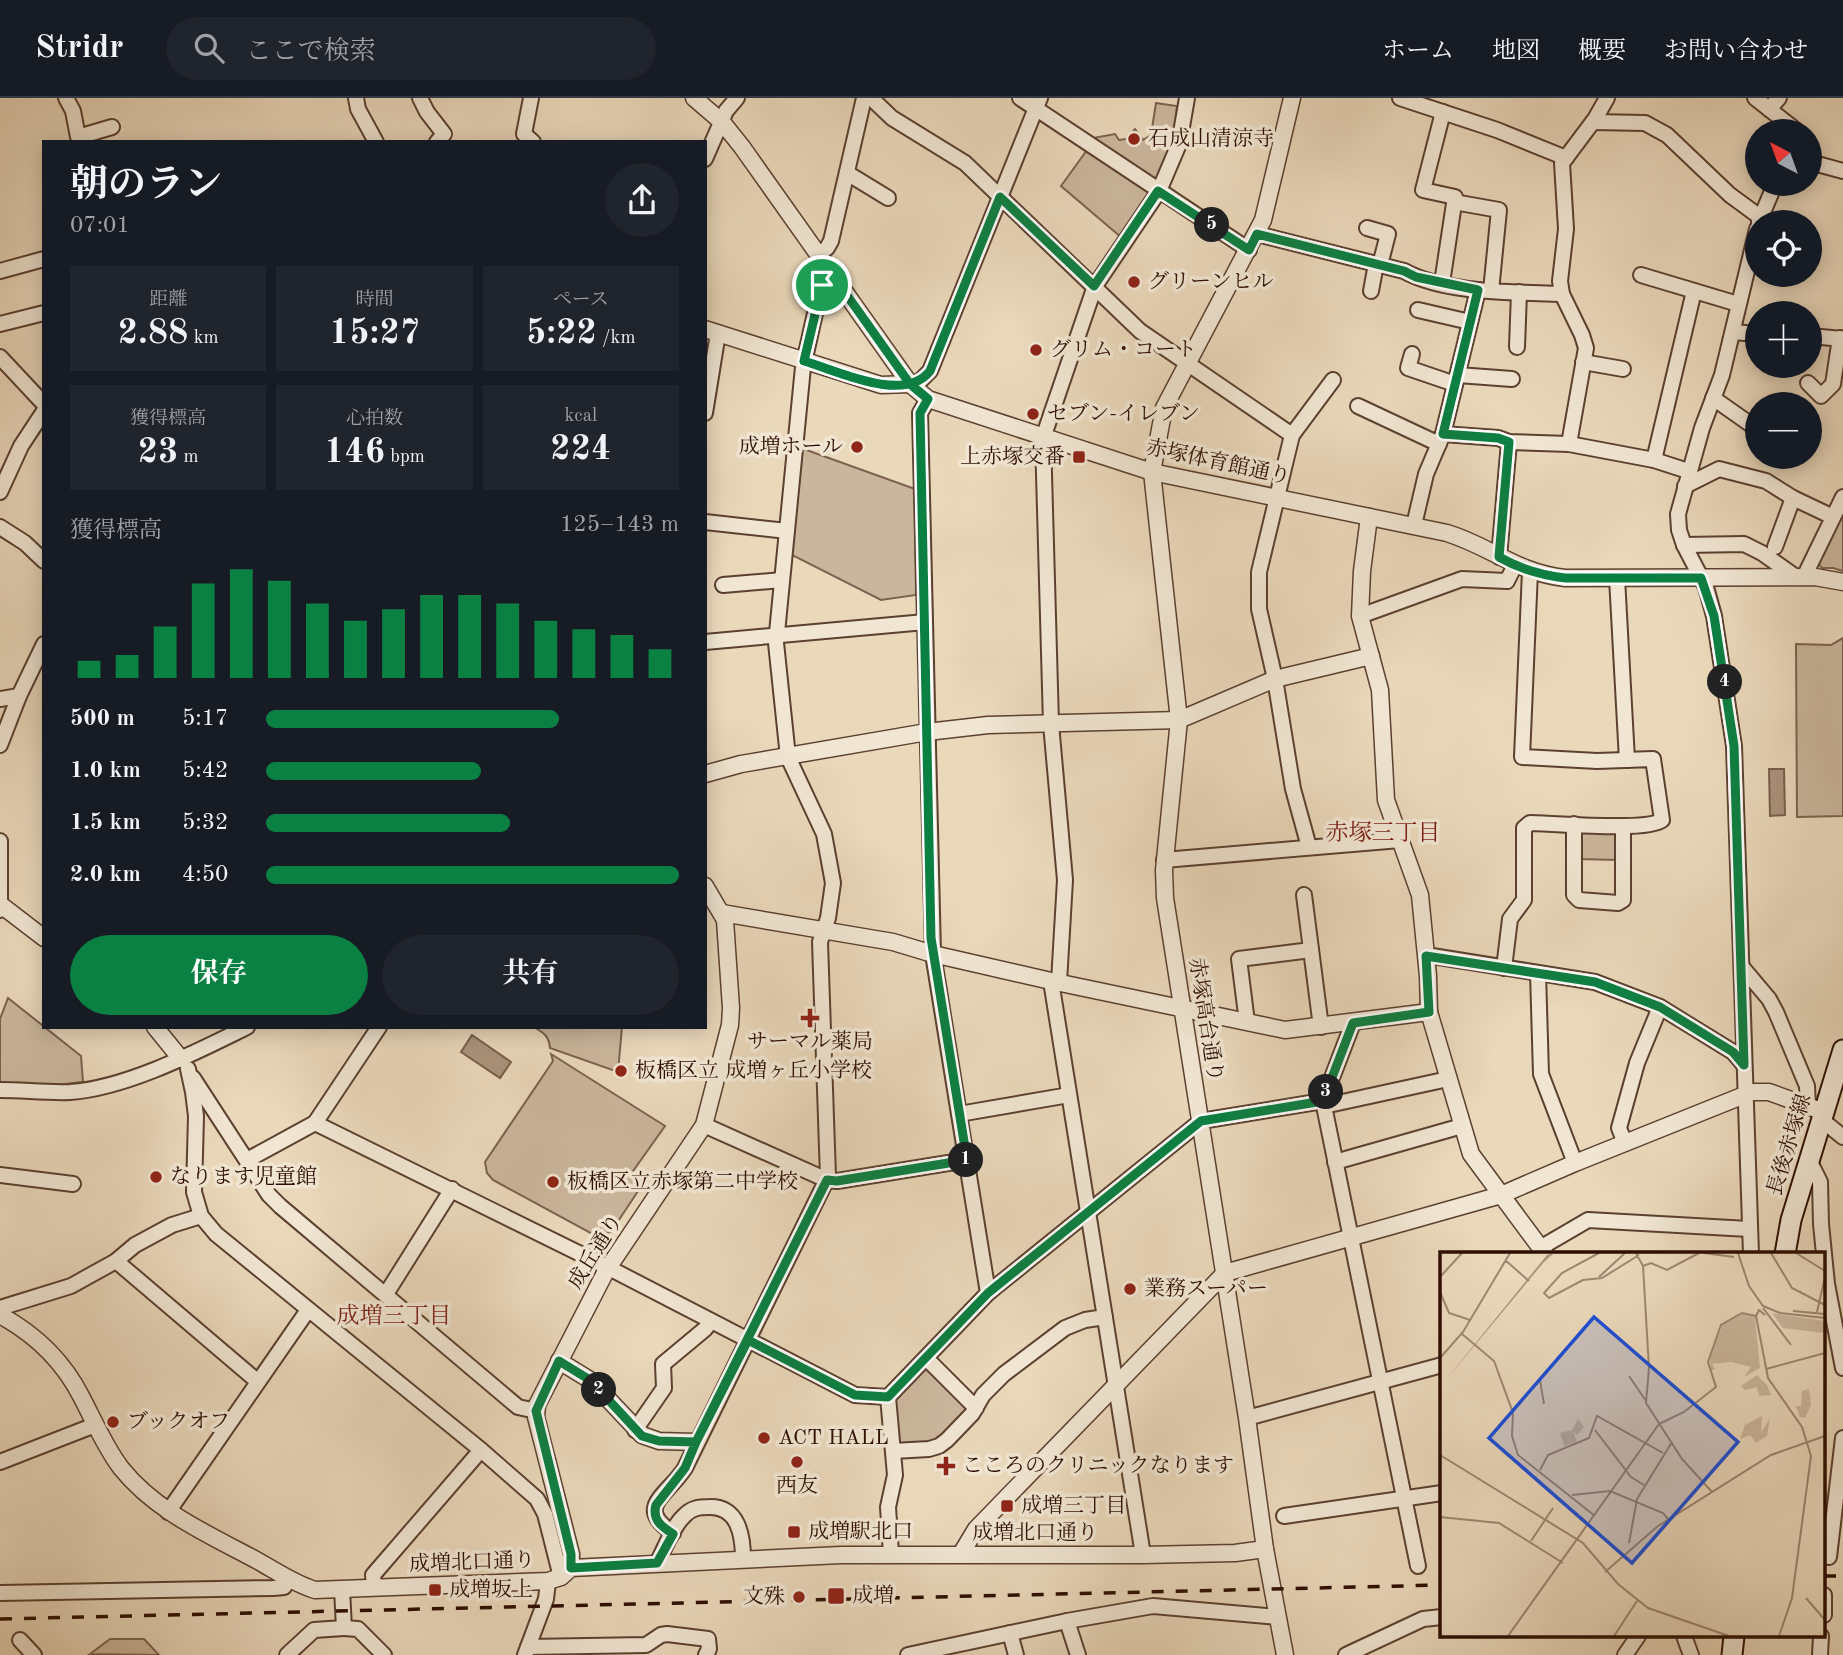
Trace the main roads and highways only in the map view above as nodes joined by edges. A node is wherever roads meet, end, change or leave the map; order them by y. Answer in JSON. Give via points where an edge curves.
{"nodes":[{"id":1,"x":1843,"y":1050,"type":"edge"},
{"id":2,"x":1785,"y":1252,"type":"edge"}],
"edges":[{"from":1,"to":2,"type":"main road","name":"長後赤塚線","via":[[1818,1113]]}]}
